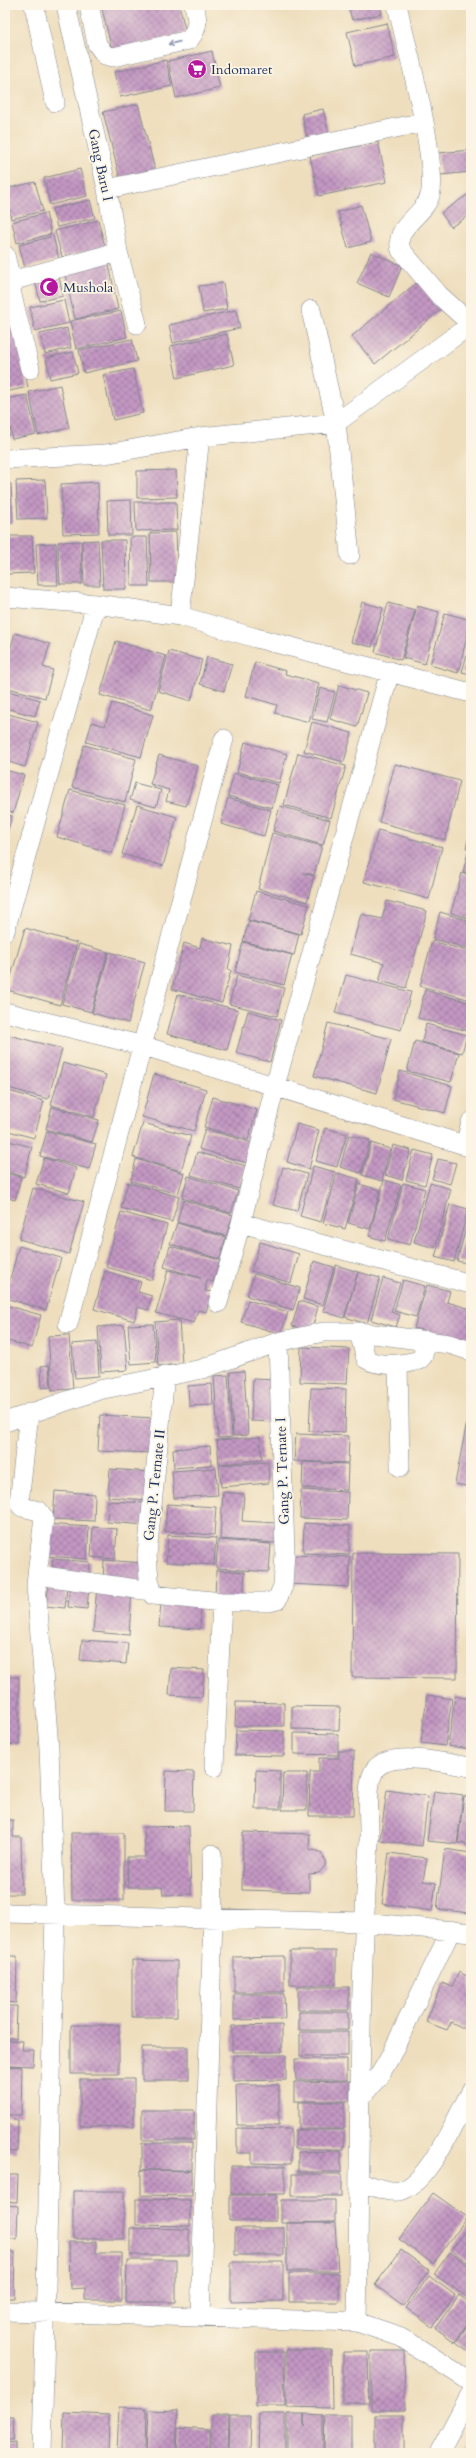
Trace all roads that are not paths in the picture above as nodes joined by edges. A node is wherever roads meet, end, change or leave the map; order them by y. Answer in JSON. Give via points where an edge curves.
{"nodes":[{"id":1,"x":34,"y":5,"type":"edge"},
{"id":2,"x":66,"y":5,"type":"edge"},
{"id":3,"x":89,"y":5,"type":"edge"},
{"id":4,"x":194,"y":5,"type":"edge"},
{"id":5,"x":397,"y":5,"type":"edge"},
{"id":6,"x":55,"y":102,"type":"dead end"},
{"id":7,"x":424,"y":122,"type":"junction"},
{"id":8,"x":107,"y":189,"type":"junction"},
{"id":9,"x":118,"y":252,"type":"junction"},
{"id":10,"x":5,"y":255,"type":"edge"},
{"id":11,"x":12,"y":284,"type":"junction"},
{"id":12,"x":311,"y":310,"type":"dead end"},
{"id":13,"x":137,"y":324,"type":"dead end"},
{"id":14,"x":465,"y":328,"type":"edge"},
{"id":15,"x":30,"y":369,"type":"dead end"},
{"id":16,"x":336,"y":422,"type":"junction"},
{"id":17,"x":200,"y":437,"type":"junction"},
{"id":18,"x":5,"y":458,"type":"edge"},
{"id":19,"x":350,"y":555,"type":"dead end"},
{"id":20,"x":5,"y":597,"type":"edge"},
{"id":21,"x":96,"y":604,"type":"junction"},
{"id":22,"x":180,"y":616,"type":"junction"},
{"id":23,"x":390,"y":671,"type":"junction"},
{"id":24,"x":471,"y":693,"type":"edge"},
{"id":25,"x":224,"y":739,"type":"dead end"},
{"id":26,"x":5,"y":931,"type":"edge"},
{"id":27,"x":5,"y":1012,"type":"edge"},
{"id":28,"x":144,"y":1046,"type":"junction"},
{"id":29,"x":275,"y":1086,"type":"junction"},
{"id":30,"x":471,"y":1122,"type":"edge"},
{"id":31,"x":468,"y":1147,"type":"edge"},
{"id":32,"x":241,"y":1223,"type":"junction"},
{"id":33,"x":471,"y":1284,"type":"edge"},
{"id":34,"x":218,"y":1303,"type":"dead end"},
{"id":35,"x":68,"y":1324,"type":"dead end"},
{"id":36,"x":359,"y":1332,"type":"junction"},
{"id":37,"x":426,"y":1340,"type":"junction"},
{"id":38,"x":278,"y":1342,"type":"junction"},
{"id":39,"x":471,"y":1351,"type":"edge"},
{"id":40,"x":398,"y":1364,"type":"junction"},
{"id":41,"x":165,"y":1375,"type":"junction"},
{"id":42,"x":29,"y":1413,"type":"junction"},
{"id":43,"x":5,"y":1422,"type":"edge"},
{"id":44,"x":400,"y":1467,"type":"dead end"},
{"id":45,"x":37,"y":1575,"type":"junction"},
{"id":46,"x":152,"y":1593,"type":"junction"},
{"id":47,"x":222,"y":1602,"type":"junction"},
{"id":48,"x":471,"y":1767,"type":"edge"},
{"id":49,"x":214,"y":1768,"type":"dead end"},
{"id":50,"x":212,"y":1854,"type":"dead end"},
{"id":51,"x":5,"y":1913,"type":"edge"},
{"id":52,"x":55,"y":1913,"type":"junction"},
{"id":53,"x":213,"y":1919,"type":"junction"},
{"id":54,"x":364,"y":1922,"type":"junction"},
{"id":55,"x":451,"y":1930,"type":"junction"},
{"id":56,"x":471,"y":1933,"type":"edge"},
{"id":57,"x":471,"y":2091,"type":"edge"},
{"id":58,"x":361,"y":2097,"type":"junction"},
{"id":59,"x":360,"y":2182,"type":"junction"},
{"id":60,"x":5,"y":2311,"type":"edge"},
{"id":61,"x":46,"y":2311,"type":"junction"},
{"id":62,"x":200,"y":2318,"type":"junction"},
{"id":63,"x":357,"y":2322,"type":"junction"},
{"id":64,"x":471,"y":2382,"type":"edge"},
{"id":65,"x":471,"y":2393,"type":"edge"},
{"id":66,"x":42,"y":2453,"type":"edge"},
{"id":67,"x":439,"y":2453,"type":"edge"}],
"edges":[{"from":1,"to":6,"type":"street"},
{"from":2,"to":8,"type":"street","name":"Gang Baru I"},
{"from":4,"to":3,"type":"street","one_way":true,"via":[[198,22],[196,31],[189,40],[112,57],[105,55],[97,44]]},
{"from":5,"to":7,"type":"street"},
{"from":7,"to":8,"type":"street"},
{"from":7,"to":14,"type":"street","via":[[431,170],[429,201],[402,230],[399,243]]},
{"from":8,"to":9,"type":"street","name":"Gang Baru I"},
{"from":9,"to":11,"type":"street","via":[[18,279]]},
{"from":9,"to":13,"type":"street","name":"Gang Baru I"},
{"from":10,"to":11,"type":"street"},
{"from":11,"to":15,"type":"street","via":[[11,291]]},
{"from":12,"to":16,"type":"street"},
{"from":14,"to":16,"type":"street"},
{"from":16,"to":17,"type":"street"},
{"from":16,"to":19,"type":"street"},
{"from":17,"to":18,"type":"street","via":[[106,454]]},
{"from":17,"to":22,"type":"street"},
{"from":20,"to":21,"type":"street"},
{"from":21,"to":22,"type":"street"},
{"from":21,"to":26,"type":"street"},
{"from":22,"to":23,"type":"street","via":[[256,638]]},
{"from":23,"to":24,"type":"street"},
{"from":23,"to":29,"type":"street"},
{"from":25,"to":28,"type":"street"},
{"from":27,"to":28,"type":"street"},
{"from":28,"to":29,"type":"street"},
{"from":28,"to":35,"type":"street"},
{"from":29,"to":31,"type":"street"},
{"from":29,"to":32,"type":"street"},
{"from":30,"to":31,"type":"street"},
{"from":32,"to":33,"type":"street"},
{"from":32,"to":34,"type":"street"},
{"from":36,"to":37,"type":"street"},
{"from":36,"to":38,"type":"street","via":[[322,1332]]},
{"from":36,"to":40,"type":"street","via":[[366,1359]]},
{"from":37,"to":39,"type":"street"},
{"from":37,"to":40,"type":"street","via":[[423,1356],[419,1360]]},
{"from":38,"to":41,"type":"street","via":[[202,1369]]},
{"from":38,"to":47,"type":"street","name":"Gang P. Ternate I","via":[[285,1552],[283,1586],[277,1600]]},
{"from":40,"to":44,"type":"street"},
{"from":41,"to":42,"type":"street","via":[[99,1390]]},
{"from":41,"to":46,"type":"street","name":"Gang P. Ternate II","via":[[147,1555]]},
{"from":42,"to":43,"type":"street"},
{"from":42,"to":45,"type":"street","via":[[19,1503],[22,1508],[39,1511],[44,1518]]},
{"from":45,"to":46,"type":"street"},
{"from":45,"to":52,"type":"street","via":[[49,1748]]},
{"from":46,"to":47,"type":"street"},
{"from":47,"to":49,"type":"street"},
{"from":48,"to":54,"type":"street","via":[[400,1758],[385,1762],[374,1770],[370,1784],[370,1835]]},
{"from":50,"to":53,"type":"street"},
{"from":51,"to":52,"type":"street"},
{"from":52,"to":53,"type":"street"},
{"from":52,"to":61,"type":"street"},
{"from":53,"to":54,"type":"street"},
{"from":53,"to":62,"type":"street"},
{"from":54,"to":55,"type":"street"},
{"from":54,"to":58,"type":"street"},
{"from":55,"to":56,"type":"street"},
{"from":55,"to":58,"type":"street","via":[[389,2059],[379,2076]]},
{"from":57,"to":59,"type":"street","via":[[439,2149],[410,2188],[397,2192]]},
{"from":58,"to":59,"type":"street"},
{"from":59,"to":63,"type":"street"},
{"from":60,"to":61,"type":"street"},
{"from":61,"to":62,"type":"street"},
{"from":61,"to":66,"type":"street"},
{"from":62,"to":63,"type":"street"},
{"from":63,"to":64,"type":"street","via":[[401,2337]]},
{"from":65,"to":67,"type":"street"}]}
